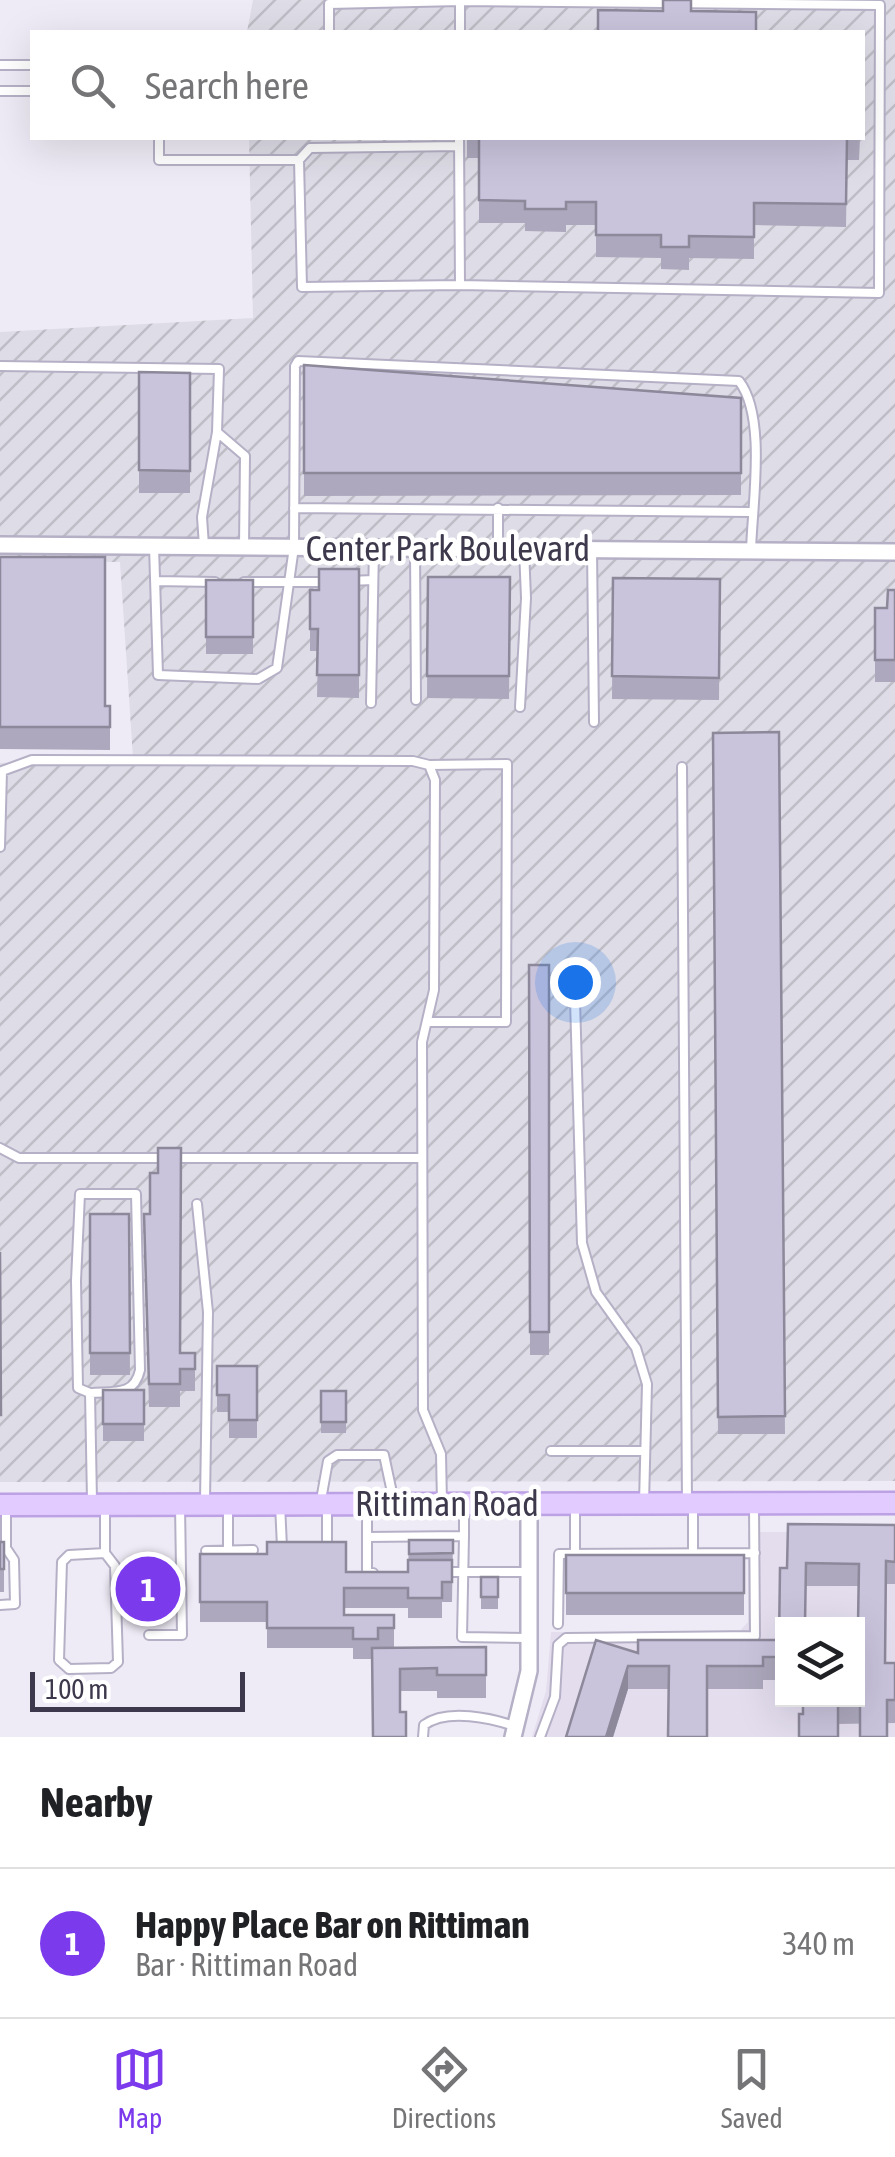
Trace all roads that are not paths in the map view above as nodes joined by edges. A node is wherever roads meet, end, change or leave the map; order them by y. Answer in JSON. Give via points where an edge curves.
{"nodes":[{"id":1,"x":460,"y":2,"type":"edge"},
{"id":2,"x":330,"y":30,"type":"edge"},
{"id":3,"x":460,"y":30,"type":"edge"},
{"id":4,"x":0,"y":65,"type":"edge"},
{"id":5,"x":30,"y":65,"type":"edge"},
{"id":6,"x":0,"y":91,"type":"edge"},
{"id":7,"x":30,"y":91,"type":"edge"},
{"id":8,"x":159,"y":140,"type":"edge"},
{"id":9,"x":305,"y":140,"type":"edge"},
{"id":10,"x":330,"y":142,"type":"edge"},
{"id":11,"x":459,"y":142,"type":"edge"},
{"id":12,"x":310,"y":148,"type":"junction"},
{"id":13,"x":300,"y":160,"type":"junction"},
{"id":14,"x":460,"y":285,"type":"junction"},
{"id":15,"x":0,"y":366,"type":"edge"},
{"id":16,"x":218,"y":432,"type":"junction"},
{"id":17,"x":294,"y":508,"type":"junction"},
{"id":18,"x":498,"y":508,"type":"junction"},
{"id":19,"x":752,"y":512,"type":"junction"},
{"id":20,"x":0,"y":545,"type":"edge"},
{"id":21,"x":154,"y":546,"type":"junction"},
{"id":22,"x":204,"y":546,"type":"junction"},
{"id":23,"x":244,"y":546,"type":"junction"},
{"id":24,"x":294,"y":547,"type":"junction"},
{"id":25,"x":374,"y":548,"type":"junction"},
{"id":26,"x":415,"y":548,"type":"junction"},
{"id":27,"x":498,"y":549,"type":"junction"},
{"id":28,"x":524,"y":549,"type":"junction"},
{"id":29,"x":592,"y":550,"type":"junction"},
{"id":30,"x":751,"y":551,"type":"junction"},
{"id":31,"x":895,"y":552,"type":"edge"},
{"id":32,"x":373,"y":580,"type":"junction"},
{"id":33,"x":155,"y":582,"type":"junction"},
{"id":34,"x":289,"y":583,"type":"junction"},
{"id":35,"x":416,"y":700,"type":"dead end"},
{"id":36,"x":371,"y":703,"type":"dead end"},
{"id":37,"x":520,"y":707,"type":"dead end"},
{"id":38,"x":594,"y":722,"type":"dead end"},
{"id":39,"x":429,"y":765,"type":"junction"},
{"id":40,"x":682,"y":768,"type":"dead end"},
{"id":41,"x":1,"y":770,"type":"edge"},
{"id":42,"x":1,"y":815,"type":"edge"},
{"id":43,"x":0,"y":847,"type":"edge"},
{"id":44,"x":575,"y":1000,"type":"dead end"},
{"id":45,"x":426,"y":1022,"type":"junction"},
{"id":46,"x":0,"y":1148,"type":"edge"},
{"id":47,"x":422,"y":1158,"type":"junction"},
{"id":48,"x":198,"y":1204,"type":"dead end"},
{"id":49,"x":90,"y":1393,"type":"junction"},
{"id":50,"x":551,"y":1451,"type":"dead end"},
{"id":51,"x":645,"y":1451,"type":"junction"},
{"id":52,"x":754,"y":1502,"type":"junction"},
{"id":53,"x":529,"y":1503,"type":"junction"},
{"id":54,"x":575,"y":1503,"type":"junction"},
{"id":55,"x":644,"y":1503,"type":"junction"},
{"id":56,"x":690,"y":1503,"type":"junction"},
{"id":57,"x":895,"y":1503,"type":"edge"},
{"id":58,"x":228,"y":1504,"type":"junction"},
{"id":59,"x":280,"y":1504,"type":"junction"},
{"id":60,"x":324,"y":1504,"type":"junction"},
{"id":61,"x":367,"y":1504,"type":"junction"},
{"id":62,"x":394,"y":1504,"type":"junction"},
{"id":63,"x":442,"y":1504,"type":"junction"},
{"id":64,"x":464,"y":1504,"type":"junction"},
{"id":65,"x":99,"y":1505,"type":"junction"},
{"id":66,"x":180,"y":1505,"type":"junction"},
{"id":67,"x":204,"y":1505,"type":"junction"},
{"id":68,"x":3,"y":1506,"type":"edge"},
{"id":69,"x":464,"y":1536,"type":"junction"},
{"id":70,"x":367,"y":1537,"type":"junction"},
{"id":71,"x":3,"y":1548,"type":"edge"},
{"id":72,"x":297,"y":1548,"type":"edge"},
{"id":73,"x":312,"y":1548,"type":"edge"},
{"id":74,"x":228,"y":1550,"type":"junction"},
{"id":75,"x":253,"y":1550,"type":"edge"},
{"id":76,"x":206,"y":1551,"type":"edge"},
{"id":77,"x":693,"y":1552,"type":"junction"},
{"id":78,"x":755,"y":1552,"type":"junction"},
{"id":79,"x":105,"y":1553,"type":"junction"},
{"id":80,"x":575,"y":1554,"type":"junction"},
{"id":81,"x":386,"y":1572,"type":"edge"},
{"id":82,"x":424,"y":1572,"type":"edge"},
{"id":83,"x":463,"y":1572,"type":"junction"},
{"id":84,"x":529,"y":1572,"type":"junction"},
{"id":85,"x":0,"y":1605,"type":"edge"},
{"id":86,"x":558,"y":1624,"type":"dead end"},
{"id":87,"x":149,"y":1636,"type":"dead end"},
{"id":88,"x":530,"y":1638,"type":"junction"},
{"id":89,"x":515,"y":1732,"type":"edge"},
{"id":90,"x":423,"y":1737,"type":"edge"},
{"id":91,"x":540,"y":1737,"type":"edge"}],
"edges":[{"from":1,"to":2,"type":"lane","via":[[329,4]]},
{"from":1,"to":3,"type":"lane"},
{"from":1,"to":14,"type":"lane","via":[[880,5],[880,43],[879,293]]},
{"from":4,"to":5,"type":"lane"},
{"from":6,"to":7,"type":"lane"},
{"from":8,"to":13,"type":"lane","via":[[159,160]]},
{"from":9,"to":12,"type":"lane"},
{"from":10,"to":11,"type":"lane"},
{"from":10,"to":12,"type":"lane"},
{"from":11,"to":14,"type":"lane"},
{"from":12,"to":13,"type":"lane"},
{"from":13,"to":14,"type":"lane","via":[[302,287]]},
{"from":15,"to":16,"type":"lane","via":[[218,369]]},
{"from":16,"to":22,"type":"lane","via":[[202,517]]},
{"from":16,"to":23,"type":"lane","via":[[246,456]]},
{"from":17,"to":18,"type":"lane"},
{"from":17,"to":19,"type":"lane","via":[[298,360],[739,381],[753,404]]},
{"from":17,"to":24,"type":"lane"},
{"from":18,"to":19,"type":"lane"},
{"from":18,"to":27,"type":"lane"},
{"from":19,"to":30,"type":"lane"},
{"from":20,"to":21,"type":"street","name":"Center Park Boulevard"},
{"from":21,"to":22,"type":"street","name":"Center Park Boulevard"},
{"from":21,"to":33,"type":"lane"},
{"from":22,"to":23,"type":"street","name":"Center Park Boulevard"},
{"from":23,"to":24,"type":"street","name":"Center Park Boulevard"},
{"from":24,"to":25,"type":"street","name":"Center Park Boulevard"},
{"from":24,"to":34,"type":"lane"},
{"from":25,"to":26,"type":"street","name":"Center Park Boulevard"},
{"from":25,"to":32,"type":"lane"},
{"from":26,"to":27,"type":"street","name":"Center Park Boulevard"},
{"from":26,"to":35,"type":"lane"},
{"from":27,"to":28,"type":"street","name":"Center Park Boulevard"},
{"from":28,"to":29,"type":"street","name":"Center Park Boulevard"},
{"from":28,"to":37,"type":"lane"},
{"from":29,"to":30,"type":"street","name":"Center Park Boulevard"},
{"from":29,"to":38,"type":"lane"},
{"from":30,"to":31,"type":"street","name":"Center Park Boulevard"},
{"from":32,"to":34,"type":"lane"},
{"from":32,"to":36,"type":"lane"},
{"from":33,"to":34,"type":"lane"},
{"from":33,"to":34,"type":"lane","via":[[158,676],[258,679],[277,668]]},
{"from":39,"to":41,"type":"lane","via":[[32,760]]},
{"from":39,"to":45,"type":"lane","via":[[435,780],[434,990]]},
{"from":39,"to":45,"type":"lane","via":[[507,764],[506,1022]]},
{"from":40,"to":56,"type":"lane"},
{"from":41,"to":42,"type":"lane"},
{"from":42,"to":43,"type":"lane"},
{"from":44,"to":51,"type":"lane","via":[[582,1243],[596,1292],[636,1348],[647,1384]]},
{"from":45,"to":47,"type":"lane"},
{"from":46,"to":47,"type":"lane","via":[[19,1158]]},
{"from":47,"to":63,"type":"lane","via":[[424,1410],[442,1454]]},
{"from":48,"to":67,"type":"lane","via":[[208,1312]]},
{"from":49,"to":49,"type":"lane","via":[[137,1384],[136,1194],[80,1194],[78,1388]]},
{"from":49,"to":65,"type":"lane"},
{"from":50,"to":51,"type":"lane"},
{"from":51,"to":55,"type":"lane"},
{"from":52,"to":56,"type":"main road","name":"Rittiman Road"},
{"from":52,"to":57,"type":"main road","name":"Rittiman Road"},
{"from":52,"to":78,"type":"lane"},
{"from":53,"to":54,"type":"main road","name":"Rittiman Road"},
{"from":53,"to":64,"type":"main road","name":"Rittiman Road"},
{"from":53,"to":84,"type":"street"},
{"from":54,"to":55,"type":"main road","name":"Rittiman Road"},
{"from":54,"to":80,"type":"lane"},
{"from":55,"to":56,"type":"main road","name":"Rittiman Road"},
{"from":56,"to":77,"type":"lane"},
{"from":58,"to":59,"type":"main road","name":"Rittiman Road"},
{"from":58,"to":67,"type":"main road","name":"Rittiman Road"},
{"from":58,"to":74,"type":"lane"},
{"from":59,"to":60,"type":"main road","name":"Rittiman Road"},
{"from":59,"to":72,"type":"lane","via":[[282,1547]]},
{"from":60,"to":61,"type":"main road","name":"Rittiman Road"},
{"from":60,"to":62,"type":"lane","via":[[328,1461],[384,1454]]},
{"from":60,"to":73,"type":"lane","via":[[327,1548]]},
{"from":61,"to":62,"type":"main road","name":"Rittiman Road"},
{"from":61,"to":70,"type":"lane"},
{"from":62,"to":63,"type":"main road","name":"Rittiman Road"},
{"from":63,"to":64,"type":"main road","name":"Rittiman Road"},
{"from":64,"to":69,"type":"lane"},
{"from":65,"to":66,"type":"main road","name":"Rittiman Road"},
{"from":65,"to":68,"type":"main road","name":"Rittiman Road"},
{"from":65,"to":79,"type":"lane"},
{"from":66,"to":67,"type":"main road","name":"Rittiman Road"},
{"from":66,"to":87,"type":"lane","via":[[182,1635]]},
{"from":68,"to":71,"type":"lane"},
{"from":69,"to":70,"type":"lane"},
{"from":69,"to":83,"type":"lane"},
{"from":70,"to":81,"type":"lane","via":[[367,1573]]},
{"from":71,"to":85,"type":"lane","via":[[14,1560],[15,1604]]},
{"from":74,"to":75,"type":"lane"},
{"from":74,"to":76,"type":"lane"},
{"from":77,"to":78,"type":"lane"},
{"from":77,"to":80,"type":"lane"},
{"from":78,"to":91,"type":"lane","via":[[755,1636],[566,1638],[558,1645],[555,1698]]},
{"from":79,"to":79,"type":"lane","via":[[116,1566],[118,1662],[69,1669],[59,1660],[62,1562],[69,1555]]},
{"from":80,"to":86,"type":"lane","via":[[559,1554]]},
{"from":82,"to":83,"type":"lane"},
{"from":83,"to":84,"type":"lane"},
{"from":83,"to":88,"type":"lane","via":[[462,1637]]},
{"from":84,"to":88,"type":"street"},
{"from":88,"to":89,"type":"street"},
{"from":89,"to":90,"type":"lane","via":[[489,1718],[434,1718],[424,1725]]}]}
